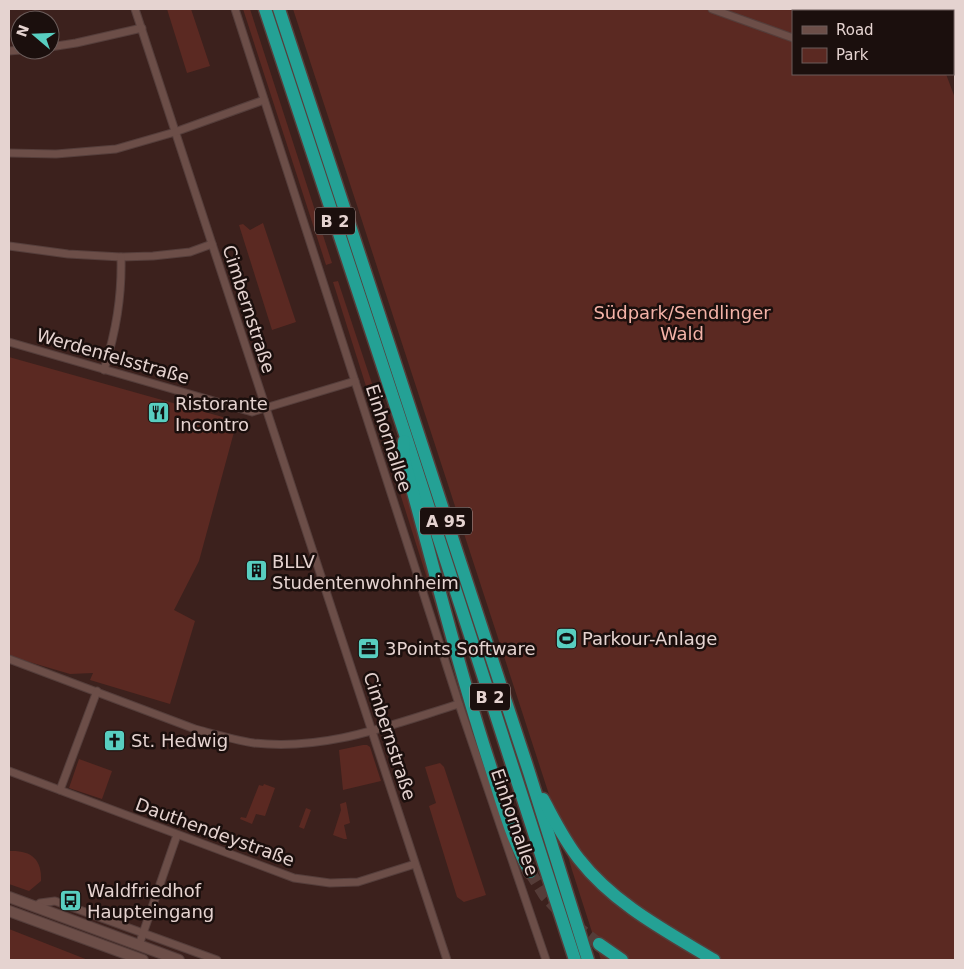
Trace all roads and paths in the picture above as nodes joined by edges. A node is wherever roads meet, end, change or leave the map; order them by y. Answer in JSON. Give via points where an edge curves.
{"nodes":[{"id":1,"x":135,"y":9,"type":"edge"},
{"id":2,"x":235,"y":9,"type":"edge"},
{"id":3,"x":265,"y":9,"type":"edge"},
{"id":4,"x":279,"y":9,"type":"edge"},
{"id":5,"x":712,"y":9,"type":"edge"},
{"id":6,"x":142,"y":28,"type":"junction"},
{"id":7,"x":792,"y":38,"type":"edge"},
{"id":8,"x":60,"y":45,"type":"edge"},
{"id":9,"x":264,"y":100,"type":"junction"},
{"id":10,"x":175,"y":132,"type":"junction"},
{"id":11,"x":9,"y":153,"type":"edge"},
{"id":12,"x":212,"y":244,"type":"junction"},
{"id":13,"x":9,"y":246,"type":"edge"},
{"id":14,"x":121,"y":257,"type":"junction"},
{"id":15,"x":9,"y":342,"type":"edge"},
{"id":16,"x":104,"y":370,"type":"junction"},
{"id":17,"x":355,"y":380,"type":"junction"},
{"id":18,"x":266,"y":408,"type":"junction"},
{"id":19,"x":405,"y":434,"type":"junction"},
{"id":20,"x":9,"y":659,"type":"edge"},
{"id":21,"x":97,"y":691,"type":"junction"},
{"id":22,"x":459,"y":704,"type":"junction"},
{"id":23,"x":373,"y":731,"type":"junction"},
{"id":24,"x":9,"y":771,"type":"edge"},
{"id":25,"x":529,"y":772,"type":"junction"},
{"id":26,"x":60,"y":790,"type":"junction"},
{"id":27,"x":178,"y":835,"type":"junction"},
{"id":28,"x":415,"y":864,"type":"junction"},
{"id":29,"x":530,"y":872,"type":"tunnel mouth"},
{"id":30,"x":9,"y":897,"type":"edge"},
{"id":31,"x":35,"y":906,"type":"junction"},
{"id":32,"x":9,"y":911,"type":"edge"},
{"id":33,"x":143,"y":934,"type":"junction"},
{"id":34,"x":599,"y":944,"type":"tunnel mouth"},
{"id":35,"x":139,"y":945,"type":"junction"},
{"id":36,"x":143,"y":960,"type":"edge"},
{"id":37,"x":179,"y":960,"type":"edge"},
{"id":38,"x":217,"y":960,"type":"edge"},
{"id":39,"x":446,"y":960,"type":"edge"},
{"id":40,"x":546,"y":960,"type":"edge"},
{"id":41,"x":575,"y":960,"type":"edge"},
{"id":42,"x":588,"y":960,"type":"edge"},
{"id":43,"x":622,"y":960,"type":"edge"},
{"id":44,"x":714,"y":960,"type":"edge"}],
"edges":[{"from":1,"to":6,"type":"street","name":"Cimbernstraße"},
{"from":2,"to":9,"type":"street","name":"Einhornallee"},
{"from":3,"to":19,"type":"highway","number":"B 2"},
{"from":4,"to":25,"type":"highway","number":"A 95"},
{"from":5,"to":7,"type":"street"},
{"from":6,"to":8,"type":"street"},
{"from":6,"to":10,"type":"street","name":"Cimbernstraße"},
{"from":9,"to":10,"type":"street"},
{"from":9,"to":17,"type":"street","name":"Einhornallee"},
{"from":10,"to":11,"type":"street","via":[[116,149],[56,154]]},
{"from":10,"to":12,"type":"street","name":"Cimbernstraße"},
{"from":12,"to":14,"type":"street","via":[[190,252]]},
{"from":12,"to":18,"type":"street","name":"Cimbernstraße"},
{"from":13,"to":14,"type":"street"},
{"from":14,"to":16,"type":"street","via":[[120,308]]},
{"from":15,"to":16,"type":"street","name":"Werdenfelsstraße"},
{"from":16,"to":18,"type":"street","name":"Werdenfelsstraße","via":[[252,412]]},
{"from":17,"to":18,"type":"street","name":"Werdenfelsstraße"},
{"from":17,"to":22,"type":"street","name":"Einhornallee"},
{"from":18,"to":23,"type":"street","name":"Cimbernstraße"},
{"from":19,"to":29,"type":"highway","via":[[403,456],[481,737]]},
{"from":19,"to":41,"type":"highway","number":"B 2"},
{"from":20,"to":21,"type":"street"},
{"from":21,"to":23,"type":"street","via":[[195,728],[254,743],[334,741]]},
{"from":21,"to":26,"type":"street"},
{"from":22,"to":23,"type":"street"},
{"from":22,"to":40,"type":"street","name":"Einhornallee"},
{"from":23,"to":28,"type":"street","name":"Cimbernstraße"},
{"from":24,"to":26,"type":"street","name":"Dauthendeystraße"},
{"from":25,"to":42,"type":"highway","number":"A 95"},
{"from":25,"to":44,"type":"highway","via":[[564,838],[610,892],[649,922]]},
{"from":26,"to":27,"type":"street","name":"Dauthendeystraße"},
{"from":27,"to":28,"type":"street","name":"Dauthendeystraße","via":[[290,877],[321,882],[358,882]]},
{"from":27,"to":33,"type":"street"},
{"from":28,"to":39,"type":"street","name":"Cimbernstraße"},
{"from":30,"to":31,"type":"main road"},
{"from":31,"to":33,"type":"street","via":[[55,901]]},
{"from":31,"to":35,"type":"main road"},
{"from":32,"to":36,"type":"main road"},
{"from":33,"to":35,"type":"street"},
{"from":33,"to":38,"type":"street"},
{"from":34,"to":43,"type":"highway"},
{"from":35,"to":37,"type":"main road"}]}
